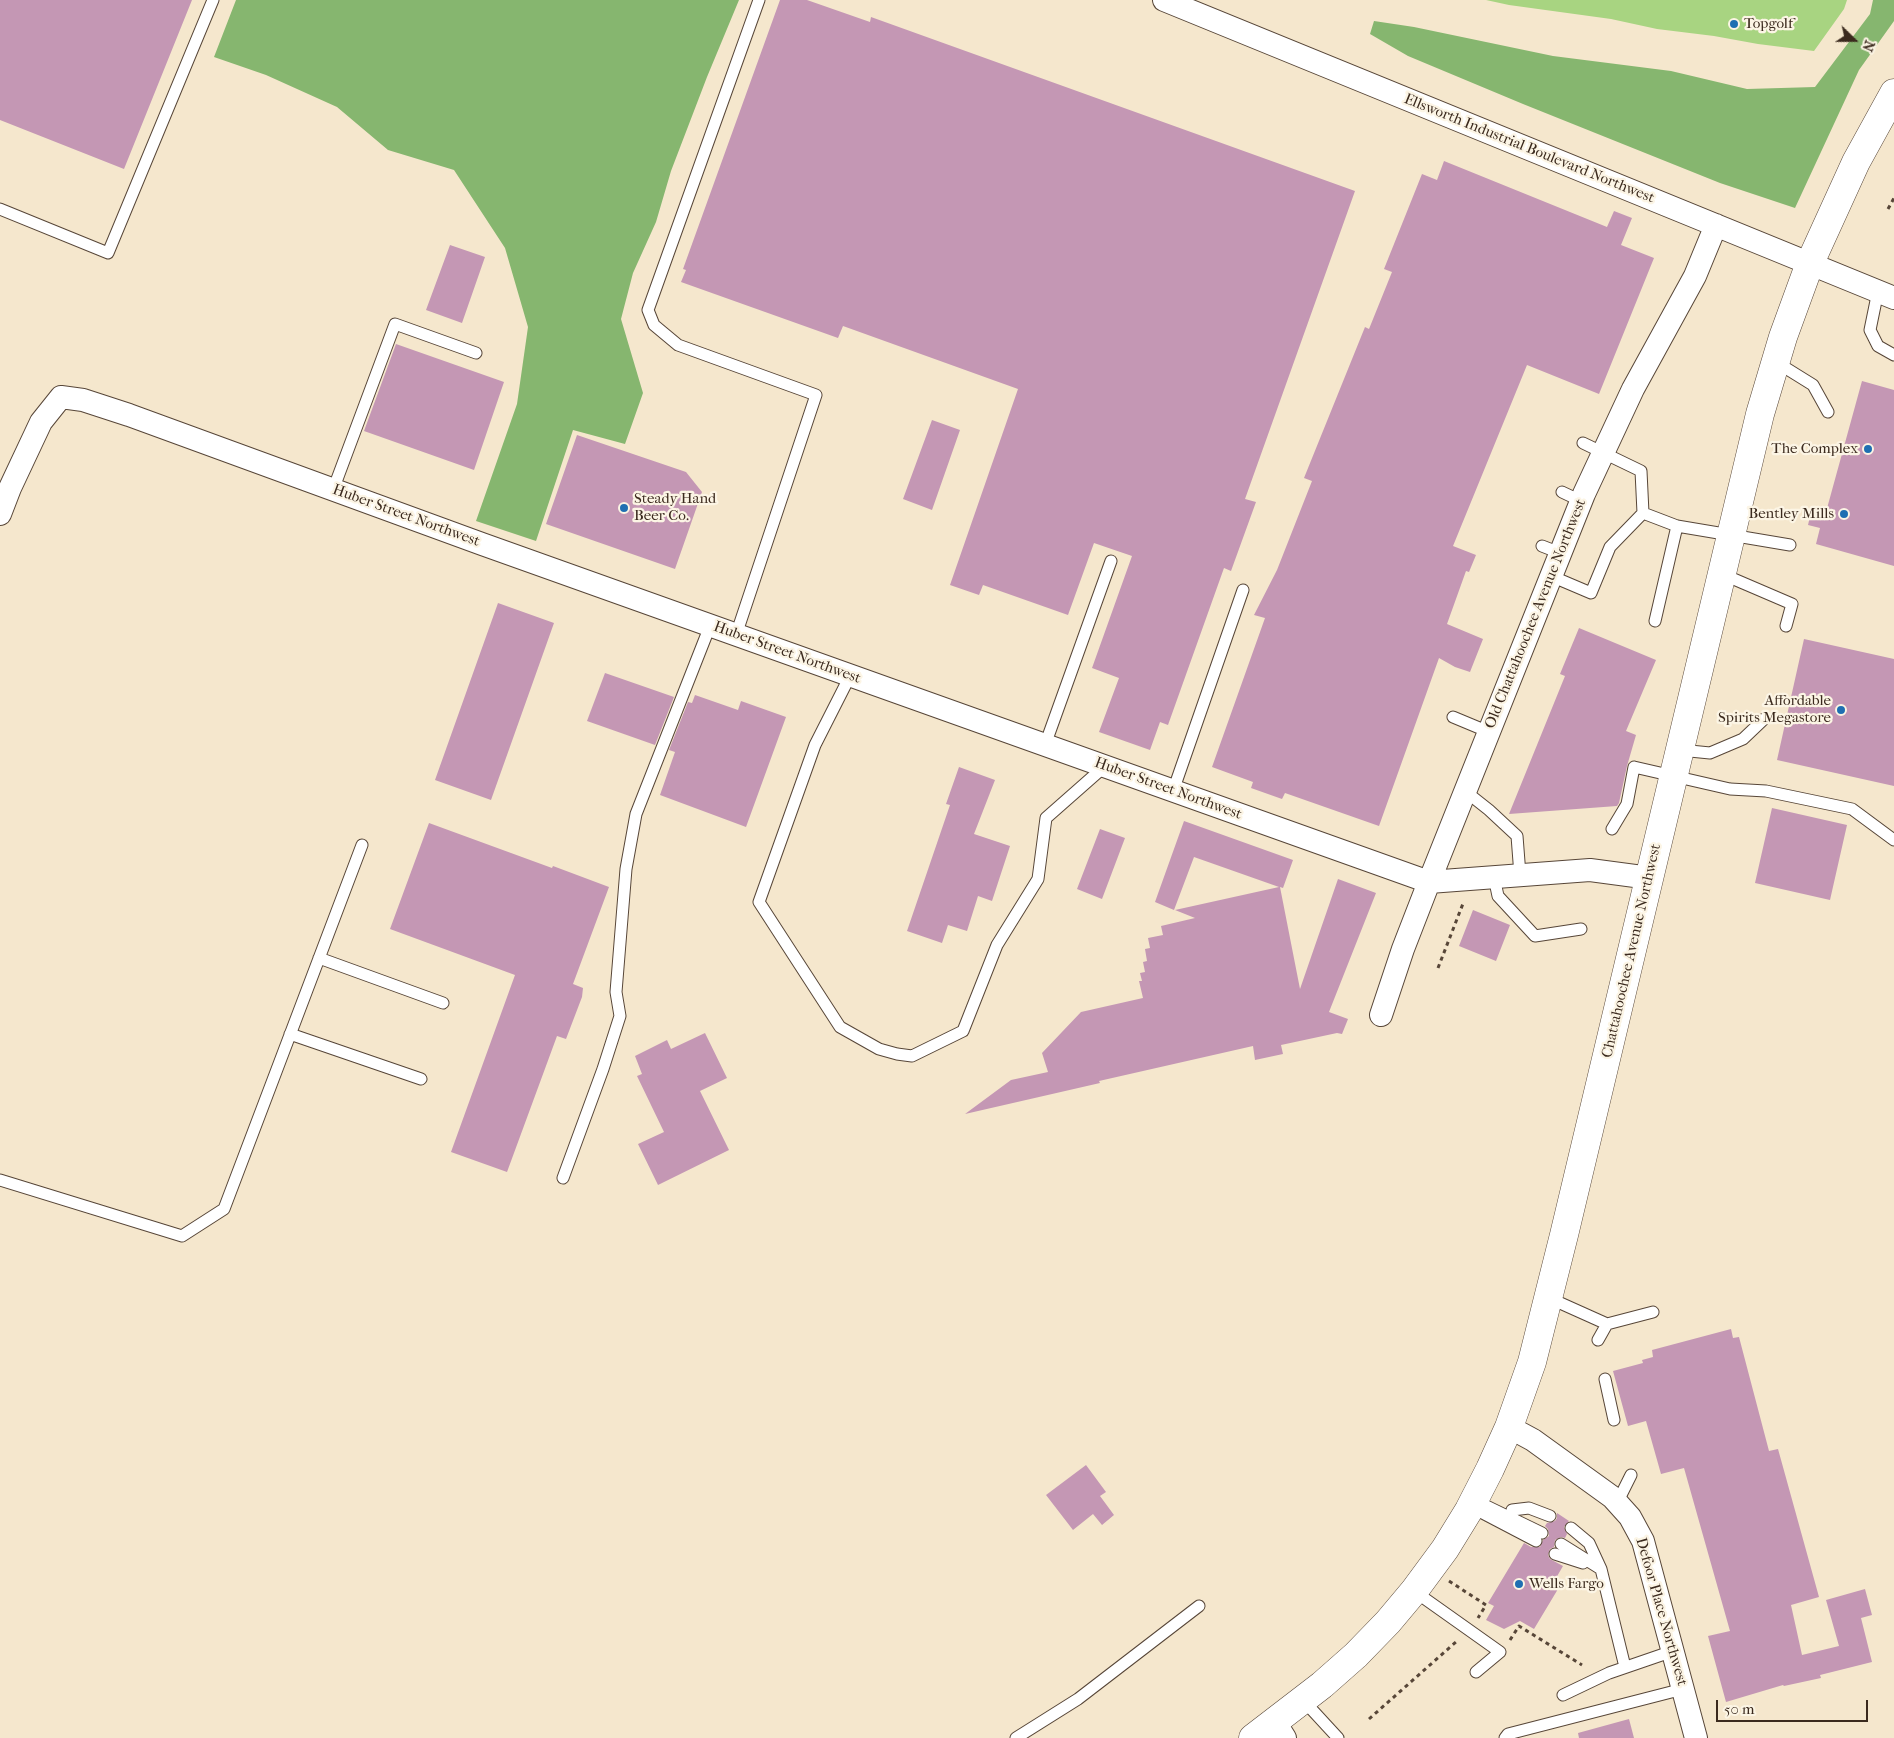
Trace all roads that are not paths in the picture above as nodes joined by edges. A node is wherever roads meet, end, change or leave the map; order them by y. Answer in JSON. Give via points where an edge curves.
{"nodes":[{"id":1,"x":213,"y":0,"type":"edge"},
{"id":2,"x":759,"y":0,"type":"edge"},
{"id":3,"x":1164,"y":0,"type":"edge"},
{"id":4,"x":1891,"y":105,"type":"edge"},
{"id":5,"x":0,"y":209,"type":"edge"},
{"id":6,"x":1716,"y":225,"type":"junction"},
{"id":7,"x":1810,"y":263,"type":"junction"},
{"id":8,"x":1886,"y":294,"type":"edge"},
{"id":9,"x":476,"y":353,"type":"dead end"},
{"id":10,"x":1894,"y":355,"type":"edge"},
{"id":11,"x":1776,"y":362,"type":"junction"},
{"id":12,"x":1828,"y":412,"type":"dead end"},
{"id":13,"x":1582,"y":443,"type":"dead end"},
{"id":14,"x":1604,"y":453,"type":"junction"},
{"id":15,"x":5,"y":486,"type":"edge"},
{"id":16,"x":333,"y":490,"type":"junction"},
{"id":17,"x":1643,"y":513,"type":"junction"},
{"id":18,"x":0,"y":514,"type":"edge"},
{"id":19,"x":1677,"y":526,"type":"junction"},
{"id":20,"x":1731,"y":536,"type":"junction"},
{"id":21,"x":1790,"y":545,"type":"dead end"},
{"id":22,"x":1111,"y":561,"type":"dead end"},
{"id":23,"x":1722,"y":574,"type":"junction"},
{"id":24,"x":1551,"y":576,"type":"junction"},
{"id":25,"x":1243,"y":590,"type":"dead end"},
{"id":26,"x":1655,"y":621,"type":"dead end"},
{"id":27,"x":710,"y":626,"type":"junction"},
{"id":28,"x":1786,"y":626,"type":"dead end"},
{"id":29,"x":736,"y":635,"type":"junction"},
{"id":30,"x":850,"y":676,"type":"junction"},
{"id":31,"x":1453,"y":717,"type":"dead end"},
{"id":32,"x":1764,"y":719,"type":"dead end"},
{"id":33,"x":1489,"y":732,"type":"junction"},
{"id":34,"x":1045,"y":745,"type":"junction"},
{"id":35,"x":1680,"y":750,"type":"junction"},
{"id":36,"x":1105,"y":766,"type":"junction"},
{"id":37,"x":1674,"y":777,"type":"junction"},
{"id":38,"x":1173,"y":791,"type":"junction"},
{"id":39,"x":1465,"y":791,"type":"junction"},
{"id":40,"x":1612,"y":828,"type":"dead end"},
{"id":41,"x":1894,"y":840,"type":"edge"},
{"id":42,"x":362,"y":845,"type":"dead end"},
{"id":43,"x":1520,"y":875,"type":"junction"},
{"id":44,"x":1494,"y":877,"type":"junction"},
{"id":45,"x":1650,"y":878,"type":"junction"},
{"id":46,"x":1429,"y":882,"type":"junction"},
{"id":47,"x":1581,"y":929,"type":"dead end"},
{"id":48,"x":319,"y":958,"type":"junction"},
{"id":49,"x":443,"y":1003,"type":"dead end"},
{"id":50,"x":1381,"y":1015,"type":"dead end"},
{"id":51,"x":290,"y":1034,"type":"junction"},
{"id":52,"x":420,"y":1079,"type":"dead end"},
{"id":53,"x":564,"y":1178,"type":"dead end"},
{"id":54,"x":0,"y":1180,"type":"edge"},
{"id":55,"x":1547,"y":1297,"type":"junction"},
{"id":56,"x":1653,"y":1312,"type":"dead end"},
{"id":57,"x":1607,"y":1324,"type":"junction"},
{"id":58,"x":1598,"y":1340,"type":"dead end"},
{"id":59,"x":1605,"y":1379,"type":"dead end"},
{"id":60,"x":1614,"y":1420,"type":"dead end"},
{"id":61,"x":1509,"y":1427,"type":"junction"},
{"id":62,"x":1631,"y":1475,"type":"dead end"},
{"id":63,"x":1475,"y":1499,"type":"junction"},
{"id":64,"x":1617,"y":1503,"type":"junction"},
{"id":65,"x":1601,"y":1569,"type":"junction"},
{"id":66,"x":1414,"y":1591,"type":"junction"},
{"id":67,"x":1199,"y":1606,"type":"dead end"},
{"id":68,"x":1673,"y":1651,"type":"junction"},
{"id":69,"x":1625,"y":1667,"type":"junction"},
{"id":70,"x":1476,"y":1672,"type":"dead end"},
{"id":71,"x":1683,"y":1689,"type":"junction"},
{"id":72,"x":1562,"y":1695,"type":"dead end"},
{"id":73,"x":1303,"y":1700,"type":"junction"},
{"id":74,"x":1280,"y":1730,"type":"edge"},
{"id":75,"x":1016,"y":1738,"type":"edge"},
{"id":76,"x":1253,"y":1738,"type":"edge"},
{"id":77,"x":1338,"y":1738,"type":"edge"},
{"id":78,"x":1505,"y":1738,"type":"edge"},
{"id":79,"x":1696,"y":1738,"type":"edge"}],
"edges":[{"from":1,"to":5,"type":"lane","via":[[108,253]]},
{"from":2,"to":29,"type":"lane","via":[[648,310],[654,325],[678,344],[816,395]]},
{"from":3,"to":6,"type":"street","name":"Ellsworth Industrial Boulevard Northwest"},
{"from":4,"to":7,"type":"street","name":"Chattahoochee Avenue Northwest","via":[[1856,162]]},
{"from":6,"to":7,"type":"street","name":"Ellsworth Industrial Boulevard Northwest"},
{"from":6,"to":14,"type":"street","name":"Old Chattahoochee Avenue Northwest","via":[[1695,276],[1633,390]]},
{"from":7,"to":8,"type":"street","name":"Ellsworth Industrial Boulevard Northwest"},
{"from":7,"to":11,"type":"street","name":"Chattahoochee Avenue Northwest"},
{"from":8,"to":10,"type":"lane","via":[[1870,330],[1878,346]]},
{"from":9,"to":16,"type":"lane","via":[[396,324]]},
{"from":11,"to":12,"type":"lane","via":[[1813,385]]},
{"from":11,"to":20,"type":"street","name":"Chattahoochee Avenue Northwest"},
{"from":13,"to":14,"type":"lane"},
{"from":14,"to":17,"type":"lane","via":[[1641,471]]},
{"from":14,"to":24,"type":"street","name":"Old Chattahoochee Avenue Northwest","via":[[1572,496],[1551,550]]},
{"from":15,"to":16,"type":"street","name":"Huber Street Northwest","via":[[41,422],[61,397],[83,400],[129,415]]},
{"from":15,"to":18,"type":"street","name":"Huber Street Northwest"},
{"from":16,"to":27,"type":"street","name":"Huber Street Northwest"},
{"from":17,"to":19,"type":"lane"},
{"from":17,"to":24,"type":"lane","via":[[1610,547],[1591,592]]},
{"from":19,"to":20,"type":"lane"},
{"from":19,"to":26,"type":"lane"},
{"from":20,"to":21,"type":"lane"},
{"from":20,"to":23,"type":"street","name":"Chattahoochee Avenue Northwest"},
{"from":22,"to":34,"type":"lane"},
{"from":23,"to":28,"type":"lane","via":[[1792,604]]},
{"from":23,"to":35,"type":"street","name":"Chattahoochee Avenue Northwest"},
{"from":24,"to":33,"type":"street","name":"Old Chattahoochee Avenue Northwest"},
{"from":25,"to":38,"type":"lane"},
{"from":27,"to":29,"type":"street","name":"Huber Street Northwest"},
{"from":27,"to":53,"type":"lane","via":[[636,814],[626,869],[616,992],[620,1016]]},
{"from":29,"to":30,"type":"street","name":"Huber Street Northwest"},
{"from":30,"to":34,"type":"street","name":"Huber Street Northwest"},
{"from":30,"to":36,"type":"lane","via":[[815,745],[759,902],[840,1027],[879,1049],[912,1056],[963,1031],[997,945],[1038,879],[1046,818]]},
{"from":31,"to":33,"type":"lane"},
{"from":32,"to":35,"type":"lane","via":[[1742,739],[1710,753]]},
{"from":33,"to":39,"type":"street","name":"Old Chattahoochee Avenue Northwest"},
{"from":34,"to":36,"type":"street","name":"Huber Street Northwest"},
{"from":35,"to":37,"type":"street","name":"Chattahoochee Avenue Northwest"},
{"from":36,"to":38,"type":"street","name":"Huber Street Northwest"},
{"from":37,"to":40,"type":"lane","via":[[1634,766],[1627,804]]},
{"from":37,"to":41,"type":"lane","via":[[1730,789],[1766,791],[1852,810]]},
{"from":37,"to":45,"type":"street","name":"Chattahoochee Avenue Northwest"},
{"from":38,"to":46,"type":"street","name":"Huber Street Northwest"},
{"from":39,"to":43,"type":"lane","via":[[1518,836]]},
{"from":39,"to":46,"type":"street","name":"Old Chattahoochee Avenue Northwest"},
{"from":42,"to":48,"type":"lane"},
{"from":43,"to":44,"type":"street","name":"Huber Street Northwest"},
{"from":43,"to":45,"type":"street","name":"Huber Street Northwest","via":[[1590,870]]},
{"from":44,"to":46,"type":"street","name":"Huber Street Northwest"},
{"from":44,"to":47,"type":"lane","via":[[1498,896],[1535,936]]},
{"from":45,"to":55,"type":"street","name":"Chattahoochee Avenue Northwest"},
{"from":46,"to":50,"type":"street","name":"Old Chattahoochee Avenue Northwest"},
{"from":48,"to":49,"type":"lane"},
{"from":48,"to":51,"type":"lane"},
{"from":51,"to":52,"type":"lane"},
{"from":51,"to":54,"type":"lane","via":[[224,1209],[182,1236]]},
{"from":55,"to":57,"type":"lane"},
{"from":55,"to":61,"type":"street","name":"Chattahoochee Avenue Northwest","via":[[1532,1362]]},
{"from":56,"to":57,"type":"lane"},
{"from":57,"to":58,"type":"lane"},
{"from":59,"to":60,"type":"lane"},
{"from":61,"to":63,"type":"street","name":"Chattahoochee Avenue Northwest"},
{"from":61,"to":64,"type":"street","name":"Defoor Place Northwest","via":[[1534,1440]]},
{"from":62,"to":64,"type":"lane"},
{"from":63,"to":63,"type":"lane","via":[[1543,1529],[1494,1501]]},
{"from":63,"to":66,"type":"street","name":"Chattahoochee Avenue Northwest","via":[[1445,1549]]},
{"from":64,"to":68,"type":"street","name":"Defoor Place Northwest","via":[[1644,1541]]},
{"from":65,"to":65,"type":"lane","via":[[1563,1541],[1590,1543]]},
{"from":65,"to":69,"type":"lane"},
{"from":66,"to":70,"type":"lane","via":[[1504,1648]]},
{"from":66,"to":73,"type":"street","name":"Chattahoochee Avenue Northwest","via":[[1356,1655]]},
{"from":67,"to":75,"type":"lane","via":[[1078,1699]]},
{"from":68,"to":69,"type":"lane"},
{"from":68,"to":71,"type":"street","name":"Defoor Place Northwest"},
{"from":69,"to":72,"type":"lane"},
{"from":71,"to":78,"type":"lane","via":[[1508,1734]]},
{"from":71,"to":79,"type":"street","name":"Defoor Place Northwest"},
{"from":73,"to":74,"type":"street","name":"Chattahoochee Avenue Northwest"},
{"from":73,"to":77,"type":"lane"},
{"from":74,"to":76,"type":"street","name":"Chattahoochee Avenue Northwest"}]}
